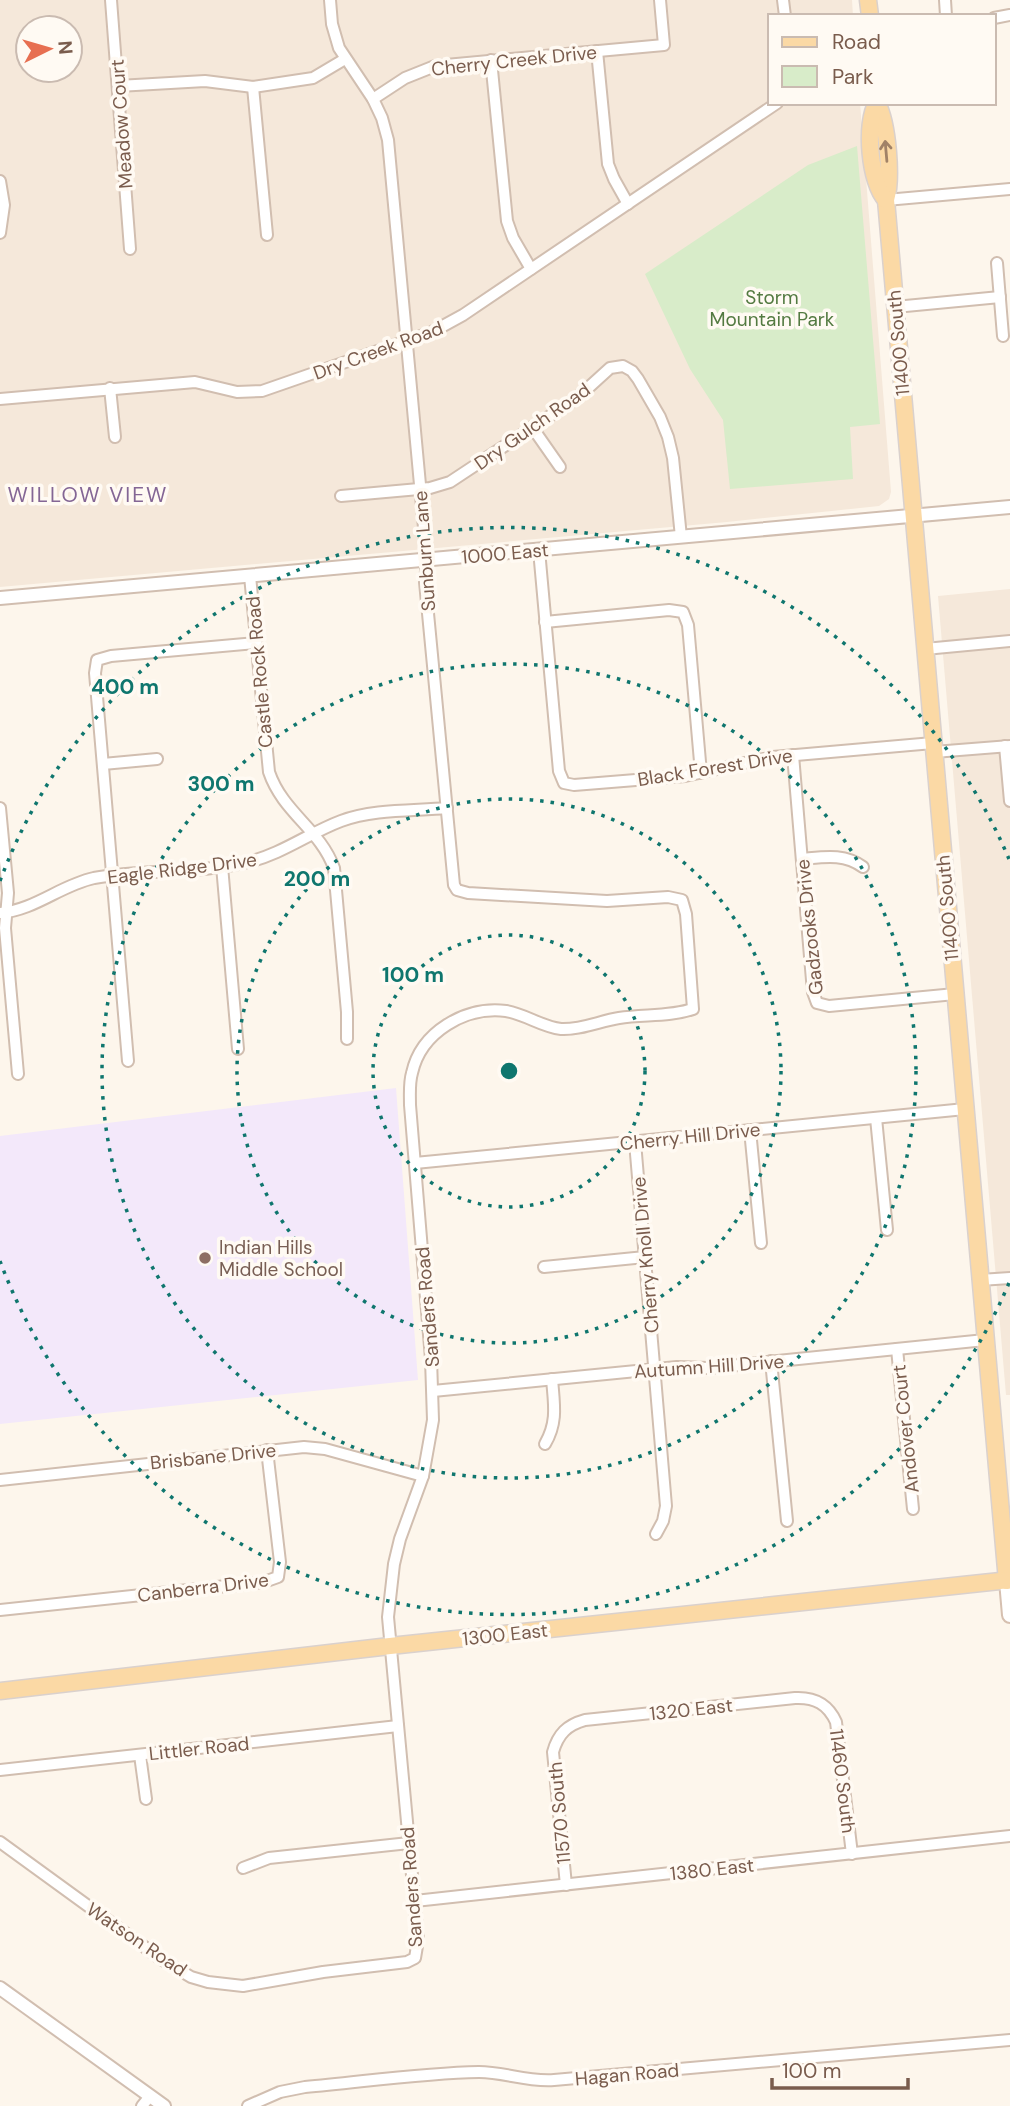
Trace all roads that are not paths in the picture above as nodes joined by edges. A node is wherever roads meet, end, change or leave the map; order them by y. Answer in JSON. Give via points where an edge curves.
{"nodes":[{"id":1,"x":111,"y":0,"type":"edge"},
{"id":2,"x":330,"y":0,"type":"edge"},
{"id":3,"x":660,"y":0,"type":"edge"},
{"id":4,"x":597,"y":51,"type":"junction"},
{"id":5,"x":345,"y":59,"type":"junction"},
{"id":6,"x":491,"y":60,"type":"junction"},
{"id":7,"x":118,"y":86,"type":"junction"},
{"id":8,"x":253,"y":87,"type":"junction"},
{"id":9,"x":373,"y":99,"type":"junction"},
{"id":10,"x":774,"y":105,"type":"edge"},
{"id":11,"x":876,"y":105,"type":"edge"},
{"id":12,"x":0,"y":181,"type":"edge"},
{"id":13,"x":1010,"y":189,"type":"edge"},
{"id":14,"x":886,"y":200,"type":"junction"},
{"id":15,"x":628,"y":204,"type":"junction"},
{"id":16,"x":0,"y":233,"type":"edge"},
{"id":17,"x":267,"y":235,"type":"dead end"},
{"id":18,"x":130,"y":249,"type":"dead end"},
{"id":19,"x":997,"y":263,"type":"dead end"},
{"id":20,"x":531,"y":269,"type":"junction"},
{"id":21,"x":1000,"y":297,"type":"junction"},
{"id":22,"x":895,"y":307,"type":"junction"},
{"id":23,"x":1003,"y":336,"type":"dead end"},
{"id":24,"x":407,"y":341,"type":"junction"},
{"id":25,"x":110,"y":388,"type":"junction"},
{"id":26,"x":0,"y":399,"type":"edge"},
{"id":27,"x":532,"y":427,"type":"junction"},
{"id":28,"x":115,"y":437,"type":"dead end"},
{"id":29,"x":559,"y":467,"type":"dead end"},
{"id":30,"x":420,"y":489,"type":"junction"},
{"id":31,"x":341,"y":496,"type":"dead end"},
{"id":32,"x":1010,"y":507,"type":"edge"},
{"id":33,"x":913,"y":515,"type":"junction"},
{"id":34,"x":681,"y":537,"type":"junction"},
{"id":35,"x":539,"y":550,"type":"junction"},
{"id":36,"x":427,"y":560,"type":"junction"},
{"id":37,"x":250,"y":576,"type":"junction"},
{"id":38,"x":0,"y":598,"type":"edge"},
{"id":39,"x":545,"y":622,"type":"junction"},
{"id":40,"x":1010,"y":641,"type":"edge"},
{"id":41,"x":256,"y":643,"type":"junction"},
{"id":42,"x":925,"y":649,"type":"junction"},
{"id":43,"x":1007,"y":746,"type":"edge"},
{"id":44,"x":933,"y":747,"type":"junction"},
{"id":45,"x":793,"y":755,"type":"junction"},
{"id":46,"x":157,"y":759,"type":"dead end"},
{"id":47,"x":103,"y":764,"type":"junction"},
{"id":48,"x":701,"y":773,"type":"junction"},
{"id":49,"x":1010,"y":802,"type":"edge"},
{"id":50,"x":0,"y":808,"type":"edge"},
{"id":51,"x":447,"y":808,"type":"junction"},
{"id":52,"x":313,"y":834,"type":"junction"},
{"id":53,"x":802,"y":859,"type":"junction"},
{"id":54,"x":222,"y":866,"type":"junction"},
{"id":55,"x":863,"y":867,"type":"dead end"},
{"id":56,"x":113,"y":877,"type":"junction"},
{"id":57,"x":682,"y":900,"type":"joint"},
{"id":58,"x":3,"y":913,"type":"edge"},
{"id":59,"x":955,"y":994,"type":"junction"},
{"id":60,"x":347,"y":1039,"type":"dead end"},
{"id":61,"x":238,"y":1049,"type":"dead end"},
{"id":62,"x":128,"y":1061,"type":"dead end"},
{"id":63,"x":18,"y":1074,"type":"dead end"},
{"id":64,"x":965,"y":1109,"type":"junction"},
{"id":65,"x":876,"y":1118,"type":"junction"},
{"id":66,"x":750,"y":1130,"type":"junction"},
{"id":67,"x":635,"y":1142,"type":"junction"},
{"id":68,"x":415,"y":1163,"type":"junction"},
{"id":69,"x":887,"y":1230,"type":"dead end"},
{"id":70,"x":761,"y":1243,"type":"dead end"},
{"id":71,"x":645,"y":1257,"type":"junction"},
{"id":72,"x":544,"y":1267,"type":"dead end"},
{"id":73,"x":1010,"y":1278,"type":"edge"},
{"id":74,"x":980,"y":1280,"type":"junction"},
{"id":75,"x":985,"y":1340,"type":"junction"},
{"id":76,"x":897,"y":1349,"type":"junction"},
{"id":77,"x":771,"y":1361,"type":"junction"},
{"id":78,"x":655,"y":1369,"type":"junction"},
{"id":79,"x":552,"y":1379,"type":"junction"},
{"id":80,"x":433,"y":1391,"type":"junction"},
{"id":81,"x":545,"y":1444,"type":"dead end"},
{"id":82,"x":267,"y":1450,"type":"junction"},
{"id":83,"x":424,"y":1476,"type":"junction"},
{"id":84,"x":0,"y":1480,"type":"edge"},
{"id":85,"x":913,"y":1508,"type":"dead end"},
{"id":86,"x":787,"y":1521,"type":"dead end"},
{"id":87,"x":656,"y":1534,"type":"dead end"},
{"id":88,"x":1008,"y":1581,"type":"edge"},
{"id":89,"x":0,"y":1610,"type":"edge"},
{"id":90,"x":1010,"y":1615,"type":"edge"},
{"id":91,"x":390,"y":1646,"type":"junction"},
{"id":92,"x":0,"y":1691,"type":"edge"},
{"id":93,"x":829,"y":1710,"type":"joint"},
{"id":94,"x":398,"y":1726,"type":"junction"},
{"id":95,"x":556,"y":1741,"type":"joint"},
{"id":96,"x":140,"y":1755,"type":"junction"},
{"id":97,"x":0,"y":1770,"type":"edge"},
{"id":98,"x":146,"y":1799,"type":"dead end"},
{"id":99,"x":1010,"y":1836,"type":"edge"},
{"id":100,"x":0,"y":1842,"type":"edge"},
{"id":101,"x":409,"y":1843,"type":"junction"},
{"id":102,"x":852,"y":1854,"type":"junction"},
{"id":103,"x":243,"y":1868,"type":"dead end"},
{"id":104,"x":566,"y":1885,"type":"junction"},
{"id":105,"x":415,"y":1901,"type":"junction"},
{"id":106,"x":415,"y":1958,"type":"joint"},
{"id":107,"x":0,"y":1988,"type":"edge"},
{"id":108,"x":1010,"y":2040,"type":"edge"},
{"id":109,"x":146,"y":2101,"type":"edge"},
{"id":110,"x":164,"y":2106,"type":"edge"},
{"id":111,"x":248,"y":2106,"type":"edge"}],
"edges":[{"from":1,"to":7,"type":"street","name":"Meadow Court"},
{"from":2,"to":5,"type":"street","name":"Sunburn Lane","via":[[335,36]]},
{"from":3,"to":4,"type":"street","name":"Cherry Creek Drive","via":[[664,45]]},
{"from":4,"to":6,"type":"street","name":"Cherry Creek Drive"},
{"from":4,"to":15,"type":"street","via":[[608,164]]},
{"from":5,"to":8,"type":"street","via":[[313,78]]},
{"from":5,"to":9,"type":"street","name":"Sunburn Lane"},
{"from":6,"to":9,"type":"street","name":"Cherry Creek Drive","via":[[435,66]]},
{"from":6,"to":20,"type":"street","via":[[507,221]]},
{"from":7,"to":8,"type":"street","via":[[205,81]]},
{"from":7,"to":18,"type":"street","name":"Meadow Court"},
{"from":8,"to":17,"type":"street"},
{"from":9,"to":24,"type":"street","name":"Sunburn Lane","via":[[388,140]]},
{"from":10,"to":15,"type":"street","name":"Dry Creek Road"},
{"from":11,"to":14,"type":"main road","name":"11400 South","via":[[870,124],[874,179]]},
{"from":12,"to":16,"type":"street","via":[[4,205]]},
{"from":13,"to":14,"type":"street"},
{"from":14,"to":22,"type":"main road","name":"11400 South"},
{"from":15,"to":20,"type":"street","name":"Dry Creek Road"},
{"from":19,"to":21,"type":"street"},
{"from":20,"to":24,"type":"street","name":"Dry Creek Road","via":[[448,324]]},
{"from":21,"to":22,"type":"street"},
{"from":21,"to":23,"type":"street"},
{"from":22,"to":33,"type":"main road","name":"11400 South"},
{"from":24,"to":25,"type":"street","name":"Dry Creek Road","via":[[262,391],[237,393],[195,382]]},
{"from":24,"to":30,"type":"street","name":"Sunburn Lane"},
{"from":25,"to":26,"type":"street","name":"Dry Creek Road"},
{"from":25,"to":28,"type":"street"},
{"from":27,"to":29,"type":"street"},
{"from":27,"to":30,"type":"street","name":"Dry Gulch Road","via":[[450,482]]},
{"from":27,"to":34,"type":"street","name":"Dry Gulch Road","via":[[577,398],[610,368],[623,366],[632,371],[668,437]]},
{"from":30,"to":31,"type":"street","name":"Dry Gulch Road"},
{"from":30,"to":36,"type":"street","name":"Sunburn Lane"},
{"from":32,"to":33,"type":"street","name":"1000 East"},
{"from":33,"to":34,"type":"street","name":"1000 East"},
{"from":33,"to":42,"type":"main road","name":"11400 South"},
{"from":34,"to":35,"type":"street","name":"1000 East"},
{"from":35,"to":36,"type":"street","name":"1000 East"},
{"from":35,"to":39,"type":"street","name":"Black Forest Drive"},
{"from":36,"to":37,"type":"street","name":"1000 East"},
{"from":36,"to":51,"type":"street","name":"Sunburn Lane","via":[[425,582]]},
{"from":37,"to":38,"type":"street","name":"1000 East"},
{"from":37,"to":41,"type":"street","name":"Castle Rock Road"},
{"from":39,"to":48,"type":"street","name":"Black Forest Drive","via":[[559,771],[564,783]]},
{"from":39,"to":48,"type":"street","via":[[683,612],[688,625]]},
{"from":40,"to":42,"type":"street"},
{"from":41,"to":47,"type":"street","via":[[97,660]]},
{"from":41,"to":52,"type":"street","name":"Castle Rock Road","via":[[268,772],[283,801]]},
{"from":42,"to":44,"type":"main road","name":"11400 South"},
{"from":43,"to":44,"type":"street","name":"Black Forest Drive"},
{"from":43,"to":49,"type":"street"},
{"from":44,"to":45,"type":"street","name":"Black Forest Drive"},
{"from":44,"to":59,"type":"main road","name":"11400 South"},
{"from":45,"to":48,"type":"street","name":"Black Forest Drive"},
{"from":45,"to":53,"type":"street","name":"Gadzooks Drive"},
{"from":46,"to":47,"type":"street"},
{"from":47,"to":56,"type":"street"},
{"from":50,"to":58,"type":"street","via":[[8,893]]},
{"from":51,"to":52,"type":"street","name":"Eagle Ridge Drive","via":[[368,815]]},
{"from":51,"to":57,"type":"street","name":"Sunburn Lane","via":[[453,879],[462,893]]},
{"from":52,"to":54,"type":"street","name":"Eagle Ridge Drive","via":[[265,858]]},
{"from":52,"to":60,"type":"street","name":"Castle Rock Road","via":[[334,868]]},
{"from":53,"to":55,"type":"street","via":[[839,856]]},
{"from":53,"to":59,"type":"street","name":"Gadzooks Drive","via":[[817,1003],[829,1006]]},
{"from":54,"to":56,"type":"street","name":"Eagle Ridge Drive"},
{"from":54,"to":61,"type":"street"},
{"from":56,"to":58,"type":"street","name":"Eagle Ridge Drive","via":[[78,883],[27,908]]},
{"from":56,"to":62,"type":"street"},
{"from":57,"to":68,"type":"street","name":"Sanders Road","via":[[693,1009],[572,1029],[549,1027],[506,1011],[457,1019],[429,1040],[412,1073]]},
{"from":58,"to":63,"type":"street"},
{"from":59,"to":64,"type":"main road","name":"11400 South"},
{"from":64,"to":65,"type":"street","name":"Cherry Hill Drive"},
{"from":64,"to":74,"type":"main road","name":"11400 South"},
{"from":65,"to":66,"type":"street","name":"Cherry Hill Drive"},
{"from":65,"to":69,"type":"street"},
{"from":66,"to":67,"type":"street","name":"Cherry Hill Drive"},
{"from":66,"to":70,"type":"street"},
{"from":67,"to":68,"type":"street","name":"Cherry Hill Drive"},
{"from":67,"to":71,"type":"street","name":"Cherry Knoll Drive"},
{"from":68,"to":80,"type":"street","name":"Sanders Road"},
{"from":71,"to":72,"type":"street"},
{"from":71,"to":78,"type":"street","name":"Cherry Knoll Drive"},
{"from":73,"to":74,"type":"street"},
{"from":74,"to":75,"type":"main road","name":"11400 South"},
{"from":75,"to":76,"type":"street","name":"Autumn Hill Drive"},
{"from":75,"to":88,"type":"main road","name":"11400 South"},
{"from":76,"to":77,"type":"street","name":"Autumn Hill Drive"},
{"from":76,"to":85,"type":"street","name":"Andover Court"},
{"from":77,"to":78,"type":"street","name":"Autumn Hill Drive"},
{"from":77,"to":86,"type":"street"},
{"from":78,"to":79,"type":"street","name":"Autumn Hill Drive"},
{"from":78,"to":87,"type":"street","name":"Cherry Knoll Drive","via":[[666,1506]]},
{"from":79,"to":80,"type":"street","name":"Autumn Hill Drive"},
{"from":79,"to":81,"type":"street","via":[[556,1416]]},
{"from":80,"to":83,"type":"street","name":"Sanders Road"},
{"from":82,"to":83,"type":"street","name":"Brisbane Drive","via":[[325,1449]]},
{"from":82,"to":84,"type":"street","name":"Brisbane Drive"},
{"from":82,"to":89,"type":"street","name":"Canberra Drive","via":[[278,1577]]},
{"from":83,"to":91,"type":"street","name":"Sanders Road","via":[[394,1564]]},
{"from":88,"to":90,"type":"main road","name":"11400 South"},
{"from":88,"to":91,"type":"main road","name":"1300 East"},
{"from":91,"to":92,"type":"main road","name":"1300 East"},
{"from":91,"to":94,"type":"street","name":"Sanders Road"},
{"from":93,"to":95,"type":"street","name":"1320 East","via":[[815,1699],[795,1698],[585,1720],[568,1727]]},
{"from":93,"to":102,"type":"street","name":"11460 South","via":[[838,1729]]},
{"from":94,"to":96,"type":"street","name":"Littler Road"},
{"from":94,"to":101,"type":"street","name":"Sanders Road"},
{"from":95,"to":104,"type":"street","name":"11570 South","via":[[552,1765]]},
{"from":96,"to":97,"type":"street","name":"Littler Road"},
{"from":96,"to":98,"type":"street"},
{"from":99,"to":102,"type":"street","name":"1380 East"},
{"from":100,"to":106,"type":"street","name":"Watson Road","via":[[161,1959],[208,1982],[261,1984]]},
{"from":101,"to":103,"type":"street","via":[[269,1858]]},
{"from":101,"to":105,"type":"street","name":"Sanders Road"},
{"from":102,"to":104,"type":"street","name":"1380 East"},
{"from":104,"to":105,"type":"street","name":"1380 East"},
{"from":105,"to":106,"type":"street","name":"Sanders Road"},
{"from":107,"to":109,"type":"street"},
{"from":108,"to":111,"type":"street","name":"Hagan Road","via":[[554,2080],[464,2073],[305,2087]]},
{"from":109,"to":110,"type":"street"}]}
